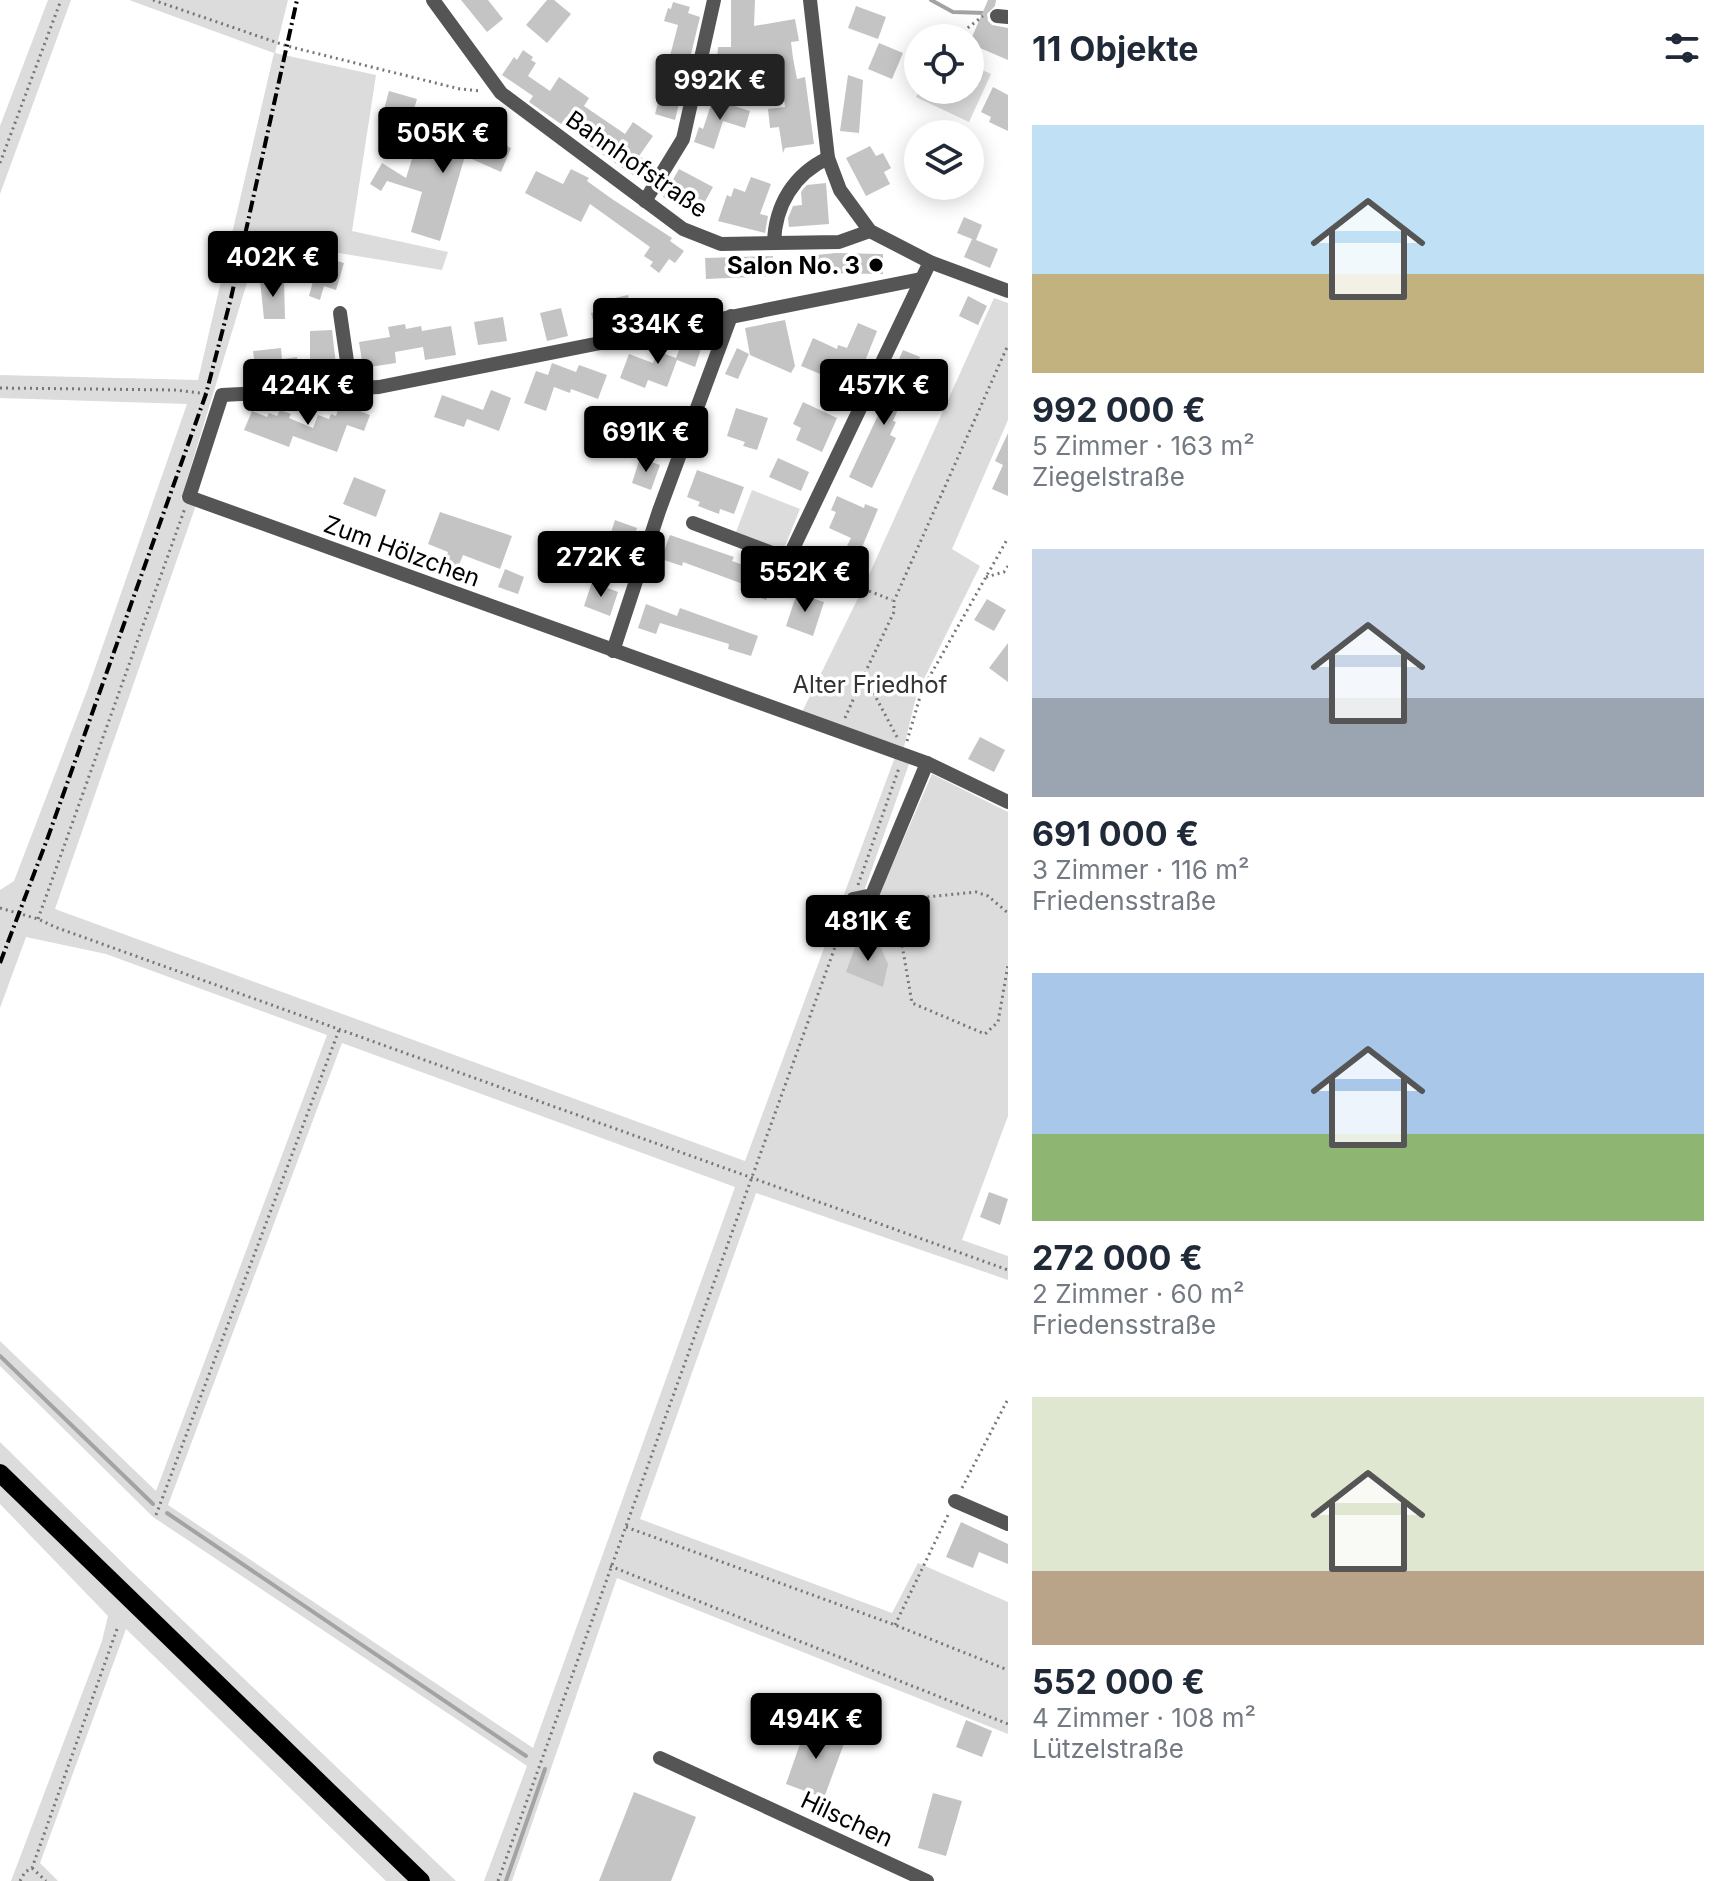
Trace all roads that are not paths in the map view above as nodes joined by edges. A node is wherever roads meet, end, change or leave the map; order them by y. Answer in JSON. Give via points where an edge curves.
{"nodes":[{"id":1,"x":433,"y":0,"type":"edge"},
{"id":2,"x":714,"y":0,"type":"edge"},
{"id":3,"x":810,"y":0,"type":"edge"},
{"id":4,"x":828,"y":158,"type":"junction"},
{"id":5,"x":645,"y":201,"type":"junction"},
{"id":6,"x":870,"y":231,"type":"junction"},
{"id":7,"x":774,"y":243,"type":"junction"},
{"id":8,"x":930,"y":262,"type":"junction"},
{"id":9,"x":921,"y":279,"type":"junction"},
{"id":10,"x":1008,"y":291,"type":"edge"},
{"id":11,"x":340,"y":313,"type":"dead end"},
{"id":12,"x":731,"y":316,"type":"junction"},
{"id":13,"x":351,"y":389,"type":"junction"},
{"id":14,"x":693,"y":523,"type":"dead end"},
{"id":15,"x":613,"y":651,"type":"junction"},
{"id":16,"x":927,"y":763,"type":"junction"},
{"id":17,"x":1007,"y":798,"type":"edge"},
{"id":18,"x":853,"y":899,"type":"road end"},
{"id":19,"x":0,"y":1473,"type":"edge"},
{"id":20,"x":955,"y":1501,"type":"road end"},
{"id":21,"x":1008,"y":1524,"type":"edge"},
{"id":22,"x":660,"y":1758,"type":"dead end"},
{"id":23,"x":421,"y":1881,"type":"edge"},
{"id":24,"x":927,"y":1881,"type":"edge"}],
"edges":[{"from":1,"to":5,"type":"street","name":"Bahnhofstraße","via":[[501,93]]},
{"from":2,"to":5,"type":"street","via":[[683,139]]},
{"from":3,"to":4,"type":"street"},
{"from":4,"to":6,"type":"street","via":[[840,190]]},
{"from":4,"to":7,"type":"street","via":[[810,166],[792,184]]},
{"from":5,"to":7,"type":"street","name":"Bahnhofstraße","via":[[683,229],[721,244]]},
{"from":6,"to":7,"type":"street","name":"Bahnhofstraße","via":[[839,242]]},
{"from":6,"to":8,"type":"street"},
{"from":8,"to":9,"type":"street"},
{"from":8,"to":10,"type":"street"},
{"from":9,"to":12,"type":"street"},
{"from":9,"to":14,"type":"street","via":[[788,559]]},
{"from":11,"to":13,"type":"street"},
{"from":12,"to":13,"type":"street"},
{"from":12,"to":15,"type":"street"},
{"from":13,"to":15,"type":"street","name":"Zum Hölzchen","via":[[222,395],[189,497]]},
{"from":15,"to":16,"type":"street","name":"Zum Hölzchen"},
{"from":16,"to":17,"type":"street","name":"Zum Hölzchen"},
{"from":16,"to":18,"type":"street","via":[[872,895]]},
{"from":19,"to":23,"type":"main road"},
{"from":20,"to":21,"type":"street"},
{"from":22,"to":24,"type":"street","name":"Hilschen"}]}
